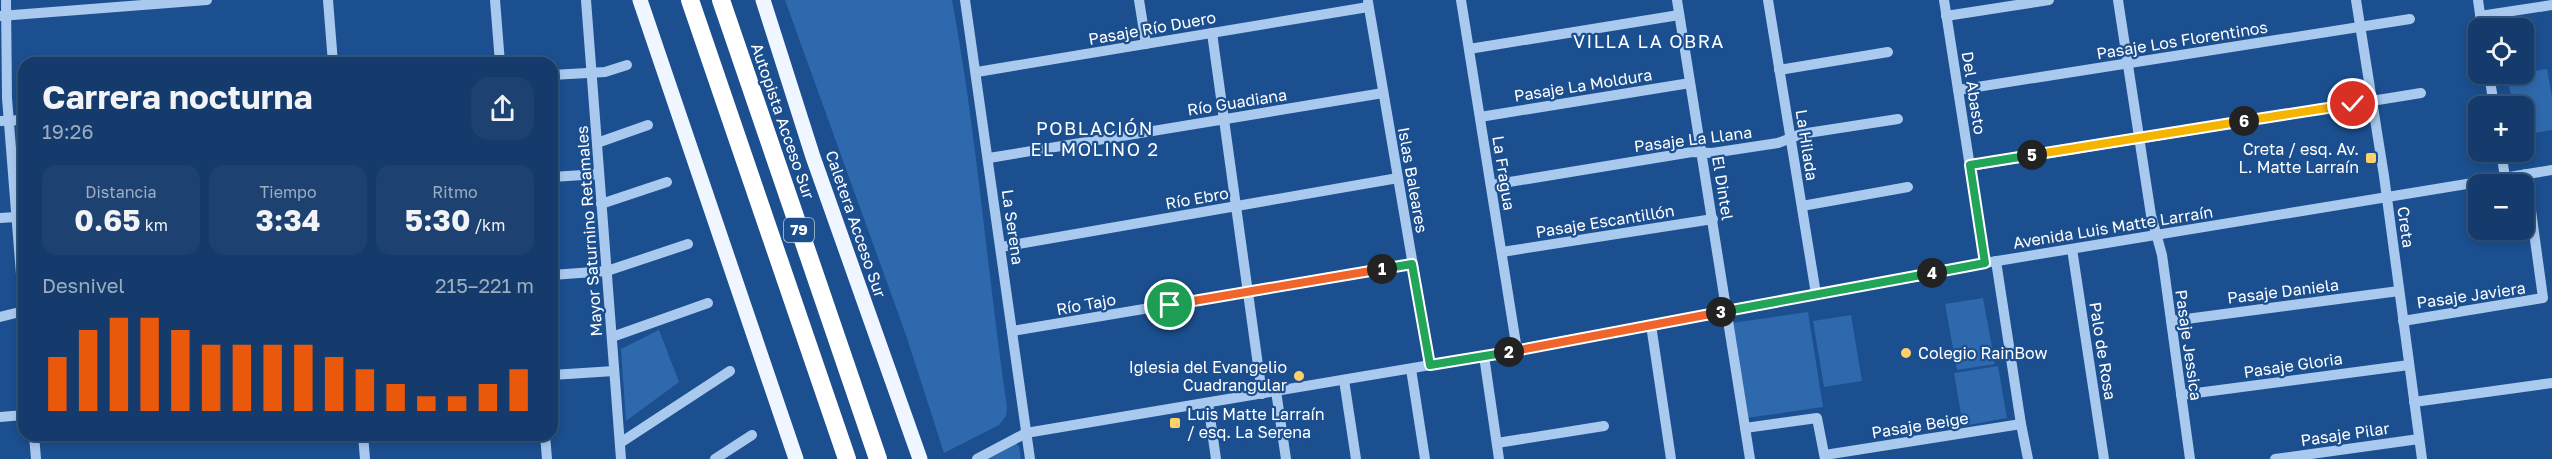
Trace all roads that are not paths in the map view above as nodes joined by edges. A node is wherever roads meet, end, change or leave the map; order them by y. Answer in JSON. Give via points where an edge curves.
{"nodes":[{"id":1,"x":6,"y":0,"type":"edge"},
{"id":2,"x":207,"y":0,"type":"edge"},
{"id":3,"x":328,"y":0,"type":"edge"},
{"id":4,"x":495,"y":0,"type":"edge"},
{"id":5,"x":586,"y":0,"type":"edge"},
{"id":6,"x":640,"y":0,"type":"edge"},
{"id":7,"x":690,"y":0,"type":"edge"},
{"id":8,"x":721,"y":0,"type":"edge"},
{"id":9,"x":763,"y":0,"type":"edge"},
{"id":10,"x":965,"y":0,"type":"edge"},
{"id":11,"x":1139,"y":0,"type":"edge"},
{"id":12,"x":1461,"y":0,"type":"edge"},
{"id":13,"x":1677,"y":0,"type":"edge"},
{"id":14,"x":1769,"y":0,"type":"edge"},
{"id":15,"x":1944,"y":0,"type":"edge"},
{"id":16,"x":2049,"y":0,"type":"edge"},
{"id":17,"x":2118,"y":0,"type":"edge"},
{"id":18,"x":2356,"y":0,"type":"edge"},
{"id":19,"x":2478,"y":0,"type":"edge"},
{"id":20,"x":1368,"y":3,"type":"edge"},
{"id":21,"x":2552,"y":5,"type":"edge"},
{"id":22,"x":3,"y":15,"type":"edge"},
{"id":23,"x":1679,"y":15,"type":"junction"},
{"id":24,"x":1946,"y":16,"type":"junction"},
{"id":25,"x":2480,"y":16,"type":"joint"},
{"id":26,"x":2410,"y":19,"type":"dead end"},
{"id":27,"x":2360,"y":26,"type":"junction"},
{"id":28,"x":1212,"y":33,"type":"junction"},
{"id":29,"x":1146,"y":44,"type":"junction"},
{"id":30,"x":1469,"y":49,"type":"junction"},
{"id":31,"x":1888,"y":52,"type":"dead end"},
{"id":32,"x":333,"y":57,"type":"edge"},
{"id":33,"x":500,"y":57,"type":"edge"},
{"id":34,"x":2128,"y":63,"type":"junction"},
{"id":35,"x":627,"y":65,"type":"dead end"},
{"id":36,"x":1779,"y":70,"type":"junction"},
{"id":37,"x":977,"y":72,"type":"junction"},
{"id":38,"x":591,"y":73,"type":"junction"},
{"id":39,"x":558,"y":75,"type":"edge"},
{"id":40,"x":1690,"y":82,"type":"junction"},
{"id":41,"x":1958,"y":90,"type":"junction"},
{"id":42,"x":1383,"y":93,"type":"junction"},
{"id":43,"x":2421,"y":93,"type":"dead end"},
{"id":44,"x":2373,"y":100,"type":"junction"},
{"id":45,"x":1480,"y":117,"type":"junction"},
{"id":46,"x":1224,"y":120,"type":"junction"},
{"id":47,"x":1898,"y":120,"type":"dead end"},
{"id":48,"x":4,"y":121,"type":"edge"},
{"id":49,"x":648,"y":125,"type":"dead end"},
{"id":50,"x":1791,"y":138,"type":"junction"},
{"id":51,"x":2139,"y":138,"type":"junction"},
{"id":52,"x":597,"y":143,"type":"junction"},
{"id":53,"x":1702,"y":152,"type":"junction"},
{"id":54,"x":989,"y":158,"type":"junction"},
{"id":55,"x":1970,"y":165,"type":"junction"},
{"id":56,"x":2552,"y":170,"type":"edge"},
{"id":57,"x":599,"y":174,"type":"junction"},
{"id":58,"x":2526,"y":174,"type":"edge"},
{"id":59,"x":558,"y":177,"type":"edge"},
{"id":60,"x":1398,"y":178,"type":"junction"},
{"id":61,"x":667,"y":182,"type":"dead end"},
{"id":62,"x":2468,"y":183,"type":"edge"},
{"id":63,"x":1491,"y":185,"type":"junction"},
{"id":64,"x":1908,"y":188,"type":"dead end"},
{"id":65,"x":2386,"y":197,"type":"junction"},
{"id":66,"x":602,"y":204,"type":"junction"},
{"id":67,"x":1236,"y":206,"type":"junction"},
{"id":68,"x":1802,"y":206,"type":"junction"},
{"id":69,"x":16,"y":217,"type":"junction"},
{"id":70,"x":0,"y":218,"type":"edge"},
{"id":71,"x":1713,"y":219,"type":"junction"},
{"id":72,"x":2534,"y":232,"type":"edge"},
{"id":73,"x":2156,"y":235,"type":"junction"},
{"id":74,"x":18,"y":240,"type":"edge"},
{"id":75,"x":688,"y":244,"type":"dead end"},
{"id":76,"x":1001,"y":247,"type":"junction"},
{"id":77,"x":2072,"y":249,"type":"junction"},
{"id":78,"x":1502,"y":252,"type":"junction"},
{"id":79,"x":1991,"y":262,"type":"junction"},
{"id":80,"x":1412,"y":264,"type":"junction"},
{"id":81,"x":607,"y":271,"type":"junction"},
{"id":82,"x":558,"y":275,"type":"edge"},
{"id":83,"x":1248,"y":291,"type":"junction"},
{"id":84,"x":2399,"y":291,"type":"junction"},
{"id":85,"x":1816,"y":294,"type":"junction"},
{"id":86,"x":708,"y":303,"type":"dead end"},
{"id":87,"x":1728,"y":310,"type":"junction"},
{"id":88,"x":18,"y":312,"type":"edge"},
{"id":89,"x":0,"y":317,"type":"edge"},
{"id":90,"x":2170,"y":321,"type":"junction"},
{"id":91,"x":2403,"y":321,"type":"junction"},
{"id":92,"x":1651,"y":325,"type":"junction"},
{"id":93,"x":1012,"y":331,"type":"junction"},
{"id":94,"x":612,"y":337,"type":"junction"},
{"id":95,"x":1517,"y":350,"type":"junction"},
{"id":96,"x":1484,"y":356,"type":"junction"},
{"id":97,"x":1430,"y":365,"type":"junction"},
{"id":98,"x":2409,"y":365,"type":"junction"},
{"id":99,"x":1411,"y":369,"type":"junction"},
{"id":100,"x":614,"y":371,"type":"junction"},
{"id":101,"x":730,"y":371,"type":"dead end"},
{"id":102,"x":558,"y":375,"type":"edge"},
{"id":103,"x":1344,"y":380,"type":"junction"},
{"id":104,"x":2552,"y":383,"type":"edge"},
{"id":105,"x":1276,"y":391,"type":"junction"},
{"id":106,"x":1262,"y":394,"type":"junction"},
{"id":107,"x":2181,"y":395,"type":"junction"},
{"id":108,"x":2414,"y":402,"type":"junction"},
{"id":109,"x":1208,"y":403,"type":"junction"},
{"id":110,"x":18,"y":416,"type":"edge"},
{"id":111,"x":0,"y":417,"type":"edge"},
{"id":112,"x":2021,"y":424,"type":"junction"},
{"id":113,"x":1604,"y":426,"type":"dead end"},
{"id":114,"x":1745,"y":428,"type":"junction"},
{"id":115,"x":1026,"y":433,"type":"junction"},
{"id":116,"x":752,"y":435,"type":"dead end"},
{"id":117,"x":2419,"y":439,"type":"junction"},
{"id":118,"x":34,"y":441,"type":"edge"},
{"id":119,"x":364,"y":441,"type":"edge"},
{"id":120,"x":546,"y":441,"type":"edge"},
{"id":121,"x":620,"y":443,"type":"junction"},
{"id":122,"x":1497,"y":443,"type":"junction"},
{"id":123,"x":1825,"y":457,"type":"edge"},
{"id":124,"x":36,"y":459,"type":"edge"},
{"id":125,"x":365,"y":459,"type":"edge"},
{"id":126,"x":547,"y":459,"type":"edge"},
{"id":127,"x":621,"y":459,"type":"edge"},
{"id":128,"x":715,"y":459,"type":"edge"},
{"id":129,"x":796,"y":459,"type":"edge"},
{"id":130,"x":847,"y":459,"type":"edge"},
{"id":131,"x":878,"y":459,"type":"edge"},
{"id":132,"x":920,"y":459,"type":"edge"},
{"id":133,"x":977,"y":459,"type":"edge"},
{"id":134,"x":1030,"y":459,"type":"edge"},
{"id":135,"x":1216,"y":459,"type":"edge"},
{"id":136,"x":1286,"y":459,"type":"edge"},
{"id":137,"x":1356,"y":459,"type":"edge"},
{"id":138,"x":1425,"y":459,"type":"edge"},
{"id":139,"x":1499,"y":459,"type":"edge"},
{"id":140,"x":1671,"y":459,"type":"edge"},
{"id":141,"x":1750,"y":459,"type":"edge"},
{"id":142,"x":2028,"y":459,"type":"edge"},
{"id":143,"x":2104,"y":459,"type":"edge"},
{"id":144,"x":2190,"y":459,"type":"edge"},
{"id":145,"x":2275,"y":459,"type":"edge"},
{"id":146,"x":2422,"y":459,"type":"edge"}],
"edges":[{"from":1,"to":22,"type":"street"},
{"from":2,"to":22,"type":"street"},
{"from":3,"to":32,"type":"street"},
{"from":4,"to":33,"type":"street"},
{"from":5,"to":38,"type":"street","name":"Mayor Saturnino Retamales"},
{"from":6,"to":129,"type":"main road"},
{"from":7,"to":130,"type":"highway","number":"79"},
{"from":8,"to":131,"type":"highway","name":"Autopista Acceso Sur","number":"79"},
{"from":9,"to":132,"type":"main road","name":"Caletera Acceso Sur","via":[[813,157]]},
{"from":10,"to":37,"type":"street","name":"La Serena"},
{"from":11,"to":29,"type":"street"},
{"from":12,"to":30,"type":"street","name":"La Fragua"},
{"from":13,"to":23,"type":"street","name":"El Dintel"},
{"from":14,"to":36,"type":"street","name":"La Hilada"},
{"from":15,"to":24,"type":"street","name":"Del Abasto"},
{"from":16,"to":24,"type":"street"},
{"from":17,"to":34,"type":"street","name":"Pasaje Jessica"},
{"from":18,"to":27,"type":"street","name":"Creta"},
{"from":19,"to":25,"type":"street"},
{"from":20,"to":28,"type":"street","name":"Pasaje Río Duero"},
{"from":20,"to":42,"type":"street","name":"Islas Baleares"},
{"from":21,"to":25,"type":"street"},
{"from":22,"to":48,"type":"street"},
{"from":23,"to":30,"type":"street"},
{"from":23,"to":40,"type":"street","name":"El Dintel"},
{"from":24,"to":41,"type":"street","name":"Del Abasto"},
{"from":26,"to":27,"type":"street","name":"Pasaje Los Florentinos"},
{"from":27,"to":34,"type":"street","name":"Pasaje Los Florentinos"},
{"from":27,"to":44,"type":"street","name":"Creta"},
{"from":28,"to":29,"type":"street","name":"Pasaje Río Duero"},
{"from":28,"to":46,"type":"street"},
{"from":29,"to":37,"type":"street","name":"Pasaje Río Duero"},
{"from":30,"to":45,"type":"street","name":"La Fragua"},
{"from":31,"to":36,"type":"street"},
{"from":34,"to":41,"type":"street","name":"Pasaje Los Florentinos"},
{"from":34,"to":51,"type":"street","name":"Pasaje Jessica"},
{"from":35,"to":38,"type":"street"},
{"from":36,"to":50,"type":"street","name":"La Hilada"},
{"from":37,"to":54,"type":"street","name":"La Serena"},
{"from":38,"to":39,"type":"street"},
{"from":38,"to":52,"type":"street","name":"Mayor Saturnino Retamales"},
{"from":40,"to":45,"type":"street","name":"Pasaje La Moldura"},
{"from":40,"to":53,"type":"street","name":"El Dintel"},
{"from":41,"to":55,"type":"street","name":"Del Abasto"},
{"from":42,"to":46,"type":"street","name":"Río Guadiana"},
{"from":42,"to":60,"type":"street","name":"Islas Baleares"},
{"from":43,"to":44,"type":"street"},
{"from":44,"to":51,"type":"street"},
{"from":44,"to":65,"type":"street","name":"Creta"},
{"from":45,"to":63,"type":"street","name":"La Fragua"},
{"from":46,"to":54,"type":"street","name":"Río Guadiana"},
{"from":46,"to":67,"type":"street"},
{"from":47,"to":50,"type":"street","name":"Pasaje La Llana"},
{"from":48,"to":69,"type":"street"},
{"from":49,"to":52,"type":"street"},
{"from":50,"to":53,"type":"street","name":"Pasaje La Llana"},
{"from":50,"to":68,"type":"street","name":"La Hilada"},
{"from":51,"to":55,"type":"street"},
{"from":51,"to":73,"type":"street","name":"Pasaje Jessica"},
{"from":52,"to":57,"type":"street","name":"Mayor Saturnino Retamales"},
{"from":53,"to":63,"type":"street","name":"Pasaje La Llana"},
{"from":53,"to":71,"type":"street","name":"El Dintel"},
{"from":54,"to":76,"type":"street","name":"La Serena"},
{"from":55,"to":79,"type":"street","name":"Del Abasto"},
{"from":56,"to":58,"type":"street","name":"Avenida Luis Matte Larraín"},
{"from":57,"to":59,"type":"street"},
{"from":57,"to":66,"type":"street","name":"Mayor Saturnino Retamales"},
{"from":60,"to":67,"type":"street","name":"Río Ebro"},
{"from":60,"to":80,"type":"street","name":"Islas Baleares"},
{"from":61,"to":66,"type":"street"},
{"from":62,"to":65,"type":"street","name":"Avenida Luis Matte Larraín"},
{"from":63,"to":78,"type":"street","name":"La Fragua"},
{"from":64,"to":68,"type":"street"},
{"from":65,"to":73,"type":"street","name":"Avenida Luis Matte Larraín"},
{"from":65,"to":84,"type":"street","name":"Creta"},
{"from":66,"to":81,"type":"street","name":"Mayor Saturnino Retamales"},
{"from":67,"to":76,"type":"street","name":"Río Ebro"},
{"from":67,"to":83,"type":"street"},
{"from":68,"to":85,"type":"street","name":"La Hilada"},
{"from":69,"to":70,"type":"street"},
{"from":69,"to":74,"type":"street"},
{"from":71,"to":78,"type":"street","name":"Pasaje Escantillón"},
{"from":71,"to":87,"type":"street","name":"El Dintel"},
{"from":72,"to":91,"type":"street","name":"Pasaje Javiera","via":[[2543,298]]},
{"from":73,"to":77,"type":"street","name":"Avenida Luis Matte Larraín"},
{"from":73,"to":90,"type":"street","name":"Pasaje Jessica"},
{"from":75,"to":81,"type":"street"},
{"from":76,"to":93,"type":"street","name":"La Serena"},
{"from":77,"to":79,"type":"street","name":"Avenida Luis Matte Larraín"},
{"from":77,"to":143,"type":"street","name":"Palo de Rosa"},
{"from":78,"to":95,"type":"street","name":"La Fragua"},
{"from":79,"to":85,"type":"street","name":"Avenida Luis Matte Larraín"},
{"from":79,"to":112,"type":"street","name":"Del Abasto"},
{"from":80,"to":83,"type":"street","name":"Río Tajo"},
{"from":80,"to":97,"type":"street","name":"Islas Baleares"},
{"from":81,"to":82,"type":"street"},
{"from":81,"to":94,"type":"street","name":"Mayor Saturnino Retamales"},
{"from":83,"to":93,"type":"street","name":"Río Tajo"},
{"from":83,"to":106,"type":"street"},
{"from":84,"to":90,"type":"street","name":"Pasaje Daniela"},
{"from":84,"to":91,"type":"street","name":"Creta"},
{"from":85,"to":87,"type":"street","name":"Avenida Luis Matte Larraín"},
{"from":86,"to":94,"type":"street"},
{"from":87,"to":92,"type":"street","name":"Avenida Luis Matte Larraín"},
{"from":87,"to":114,"type":"street","name":"El Dintel"},
{"from":88,"to":89,"type":"street"},
{"from":90,"to":107,"type":"street","name":"Pasaje Jessica"},
{"from":91,"to":98,"type":"street","name":"Creta"},
{"from":92,"to":95,"type":"street","name":"Avenida Luis Matte Larraín"},
{"from":92,"to":140,"type":"street"},
{"from":93,"to":115,"type":"street","name":"La Serena"},
{"from":94,"to":100,"type":"street","name":"Mayor Saturnino Retamales"},
{"from":95,"to":96,"type":"street","name":"Avenida Luis Matte Larraín"},
{"from":96,"to":97,"type":"street","name":"Avenida Luis Matte Larraín"},
{"from":96,"to":122,"type":"street"},
{"from":97,"to":99,"type":"street","name":"Avenida Luis Matte Larraín"},
{"from":98,"to":107,"type":"street","name":"Pasaje Gloria"},
{"from":98,"to":108,"type":"street","name":"Creta"},
{"from":99,"to":103,"type":"street","name":"Avenida Luis Matte Larraín"},
{"from":99,"to":138,"type":"street"},
{"from":100,"to":102,"type":"street"},
{"from":100,"to":121,"type":"street","name":"Mayor Saturnino Retamales"},
{"from":101,"to":121,"type":"street"},
{"from":103,"to":105,"type":"street","name":"Avenida Luis Matte Larraín"},
{"from":103,"to":137,"type":"street"},
{"from":104,"to":108,"type":"street"},
{"from":105,"to":106,"type":"street","name":"Avenida Luis Matte Larraín"},
{"from":105,"to":136,"type":"street"},
{"from":106,"to":109,"type":"street","name":"Avenida Luis Matte Larraín"},
{"from":107,"to":144,"type":"street","name":"Pasaje Jessica"},
{"from":108,"to":117,"type":"street","name":"Creta"},
{"from":109,"to":115,"type":"street","name":"Avenida Luis Matte Larraín"},
{"from":109,"to":135,"type":"street"},
{"from":110,"to":111,"type":"street"},
{"from":112,"to":123,"type":"street","name":"Pasaje Beige"},
{"from":112,"to":142,"type":"street","name":"Del Abasto"},
{"from":113,"to":122,"type":"street"},
{"from":114,"to":123,"type":"street","via":[[1817,418]]},
{"from":114,"to":141,"type":"street","name":"El Dintel"},
{"from":115,"to":133,"type":"street","name":"Avenida Luis Matte Larraín"},
{"from":115,"to":134,"type":"street","name":"La Serena"},
{"from":116,"to":128,"type":"street"},
{"from":117,"to":145,"type":"street","name":"Pasaje Pilar"},
{"from":117,"to":146,"type":"street","name":"Creta"},
{"from":118,"to":124,"type":"street"},
{"from":119,"to":125,"type":"street"},
{"from":120,"to":126,"type":"street"},
{"from":121,"to":127,"type":"street","name":"Mayor Saturnino Retamales"},
{"from":122,"to":139,"type":"street"}]}
